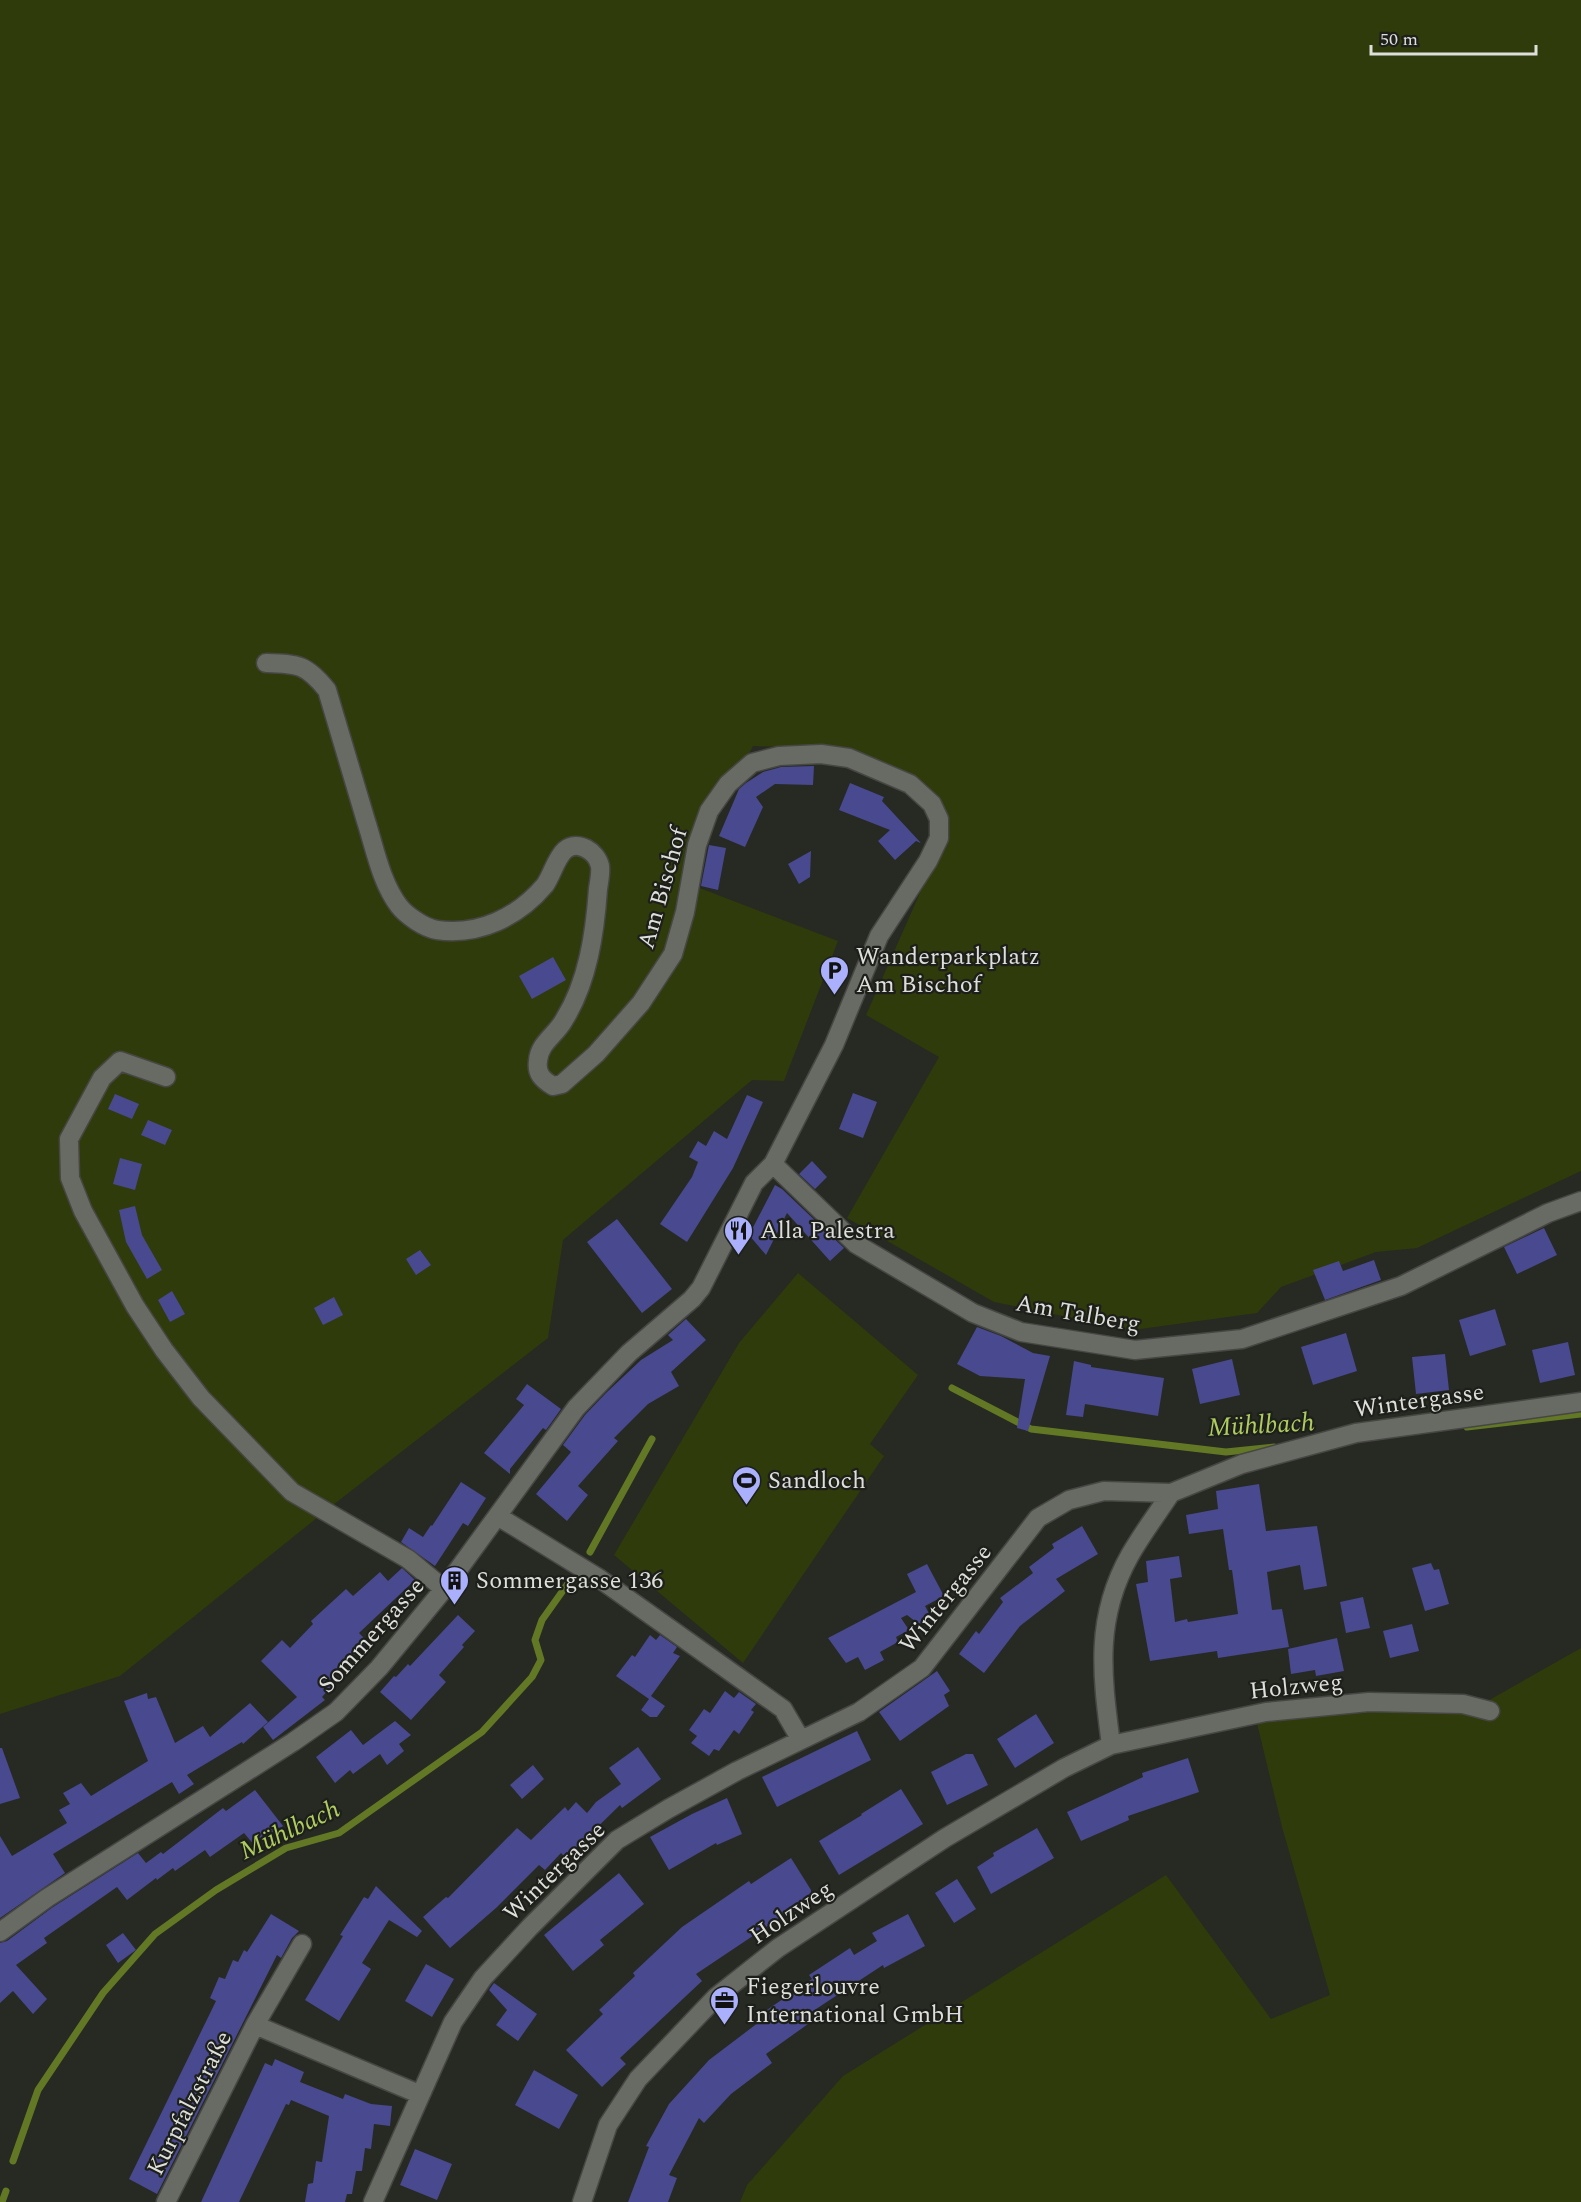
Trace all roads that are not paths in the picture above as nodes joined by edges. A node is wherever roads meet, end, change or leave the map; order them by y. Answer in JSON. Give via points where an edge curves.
{"nodes":[{"id":1,"x":266,"y":663,"type":"dead end"},
{"id":2,"x":166,"y":1077,"type":"dead end"},
{"id":3,"x":773,"y":1164,"type":"junction"},
{"id":4,"x":1581,"y":1201,"type":"edge"},
{"id":5,"x":1581,"y":1402,"type":"edge"},
{"id":6,"x":1171,"y":1493,"type":"junction"},
{"id":7,"x":499,"y":1517,"type":"junction"},
{"id":8,"x":444,"y":1589,"type":"junction"},
{"id":9,"x":1490,"y":1711,"type":"dead end"},
{"id":10,"x":801,"y":1740,"type":"junction"},
{"id":11,"x":1111,"y":1745,"type":"junction"},
{"id":12,"x":0,"y":1932,"type":"edge"},
{"id":13,"x":302,"y":1944,"type":"dead end"},
{"id":14,"x":255,"y":2025,"type":"junction"},
{"id":15,"x":419,"y":2094,"type":"junction"},
{"id":16,"x":166,"y":2202,"type":"edge"},
{"id":17,"x":373,"y":2202,"type":"edge"},
{"id":18,"x":582,"y":2202,"type":"edge"}],
"edges":[{"from":1,"to":3,"type":"street","name":"Am Bischof","via":[[294,664],[313,672],[327,690],[383,876],[399,906],[414,919],[435,930],[467,930],[498,923],[523,908],[546,883],[564,850],[575,845],[596,856],[600,866],[596,924],[578,993],[564,1022],[542,1045],[538,1059],[538,1071],[553,1086],[562,1084],[596,1054],[641,1003],[673,954],[697,845],[709,811],[728,784],[752,763],[779,756],[822,754],[849,758],[910,784],[932,804],[939,819],[939,838],[879,936],[834,1045]]},
{"from":2,"to":8,"type":"street","via":[[120,1061],[102,1078],[69,1139],[70,1178],[83,1212],[135,1306],[201,1398],[292,1492],[408,1559]]},
{"from":3,"to":4,"type":"street","name":"Am Talberg","via":[[856,1244],[973,1313],[1021,1332],[1135,1350],[1242,1339],[1401,1286],[1548,1213]]},
{"from":3,"to":7,"type":"street","name":"Sommergasse","via":[[753,1183],[701,1288],[576,1408]]},
{"from":5,"to":6,"type":"street","name":"Wintergasse","via":[[1356,1433],[1242,1464]]},
{"from":6,"to":10,"type":"street","name":"Wintergasse","via":[[1104,1491],[1069,1500],[1038,1518],[922,1668],[859,1712]]},
{"from":6,"to":11,"type":"street","via":[[1130,1555],[1113,1594],[1104,1629],[1103,1678]]},
{"from":7,"to":8,"type":"street","name":"Sommergasse"},
{"from":7,"to":10,"type":"street","via":[[600,1579],[783,1709]]},
{"from":8,"to":12,"type":"street","name":"Sommergasse","via":[[380,1668],[336,1712]]},
{"from":9,"to":11,"type":"street","name":"Holzweg","via":[[1463,1704],[1369,1702],[1244,1716]]},
{"from":10,"to":15,"type":"street","name":"Wintergasse","via":[[668,1809],[606,1850],[483,1978],[453,2022]]},
{"from":11,"to":18,"type":"street","name":"Holzweg","via":[[945,1838],[777,1948],[716,1997],[638,2079],[608,2126]]},
{"from":13,"to":14,"type":"street","name":"Kurpfalzstraße"},
{"from":14,"to":15,"type":"street","name":"Kurpfalzstraße"},
{"from":14,"to":16,"type":"street","name":"Kurpfalzstraße"},
{"from":15,"to":17,"type":"street","name":"Wintergasse"}]}
